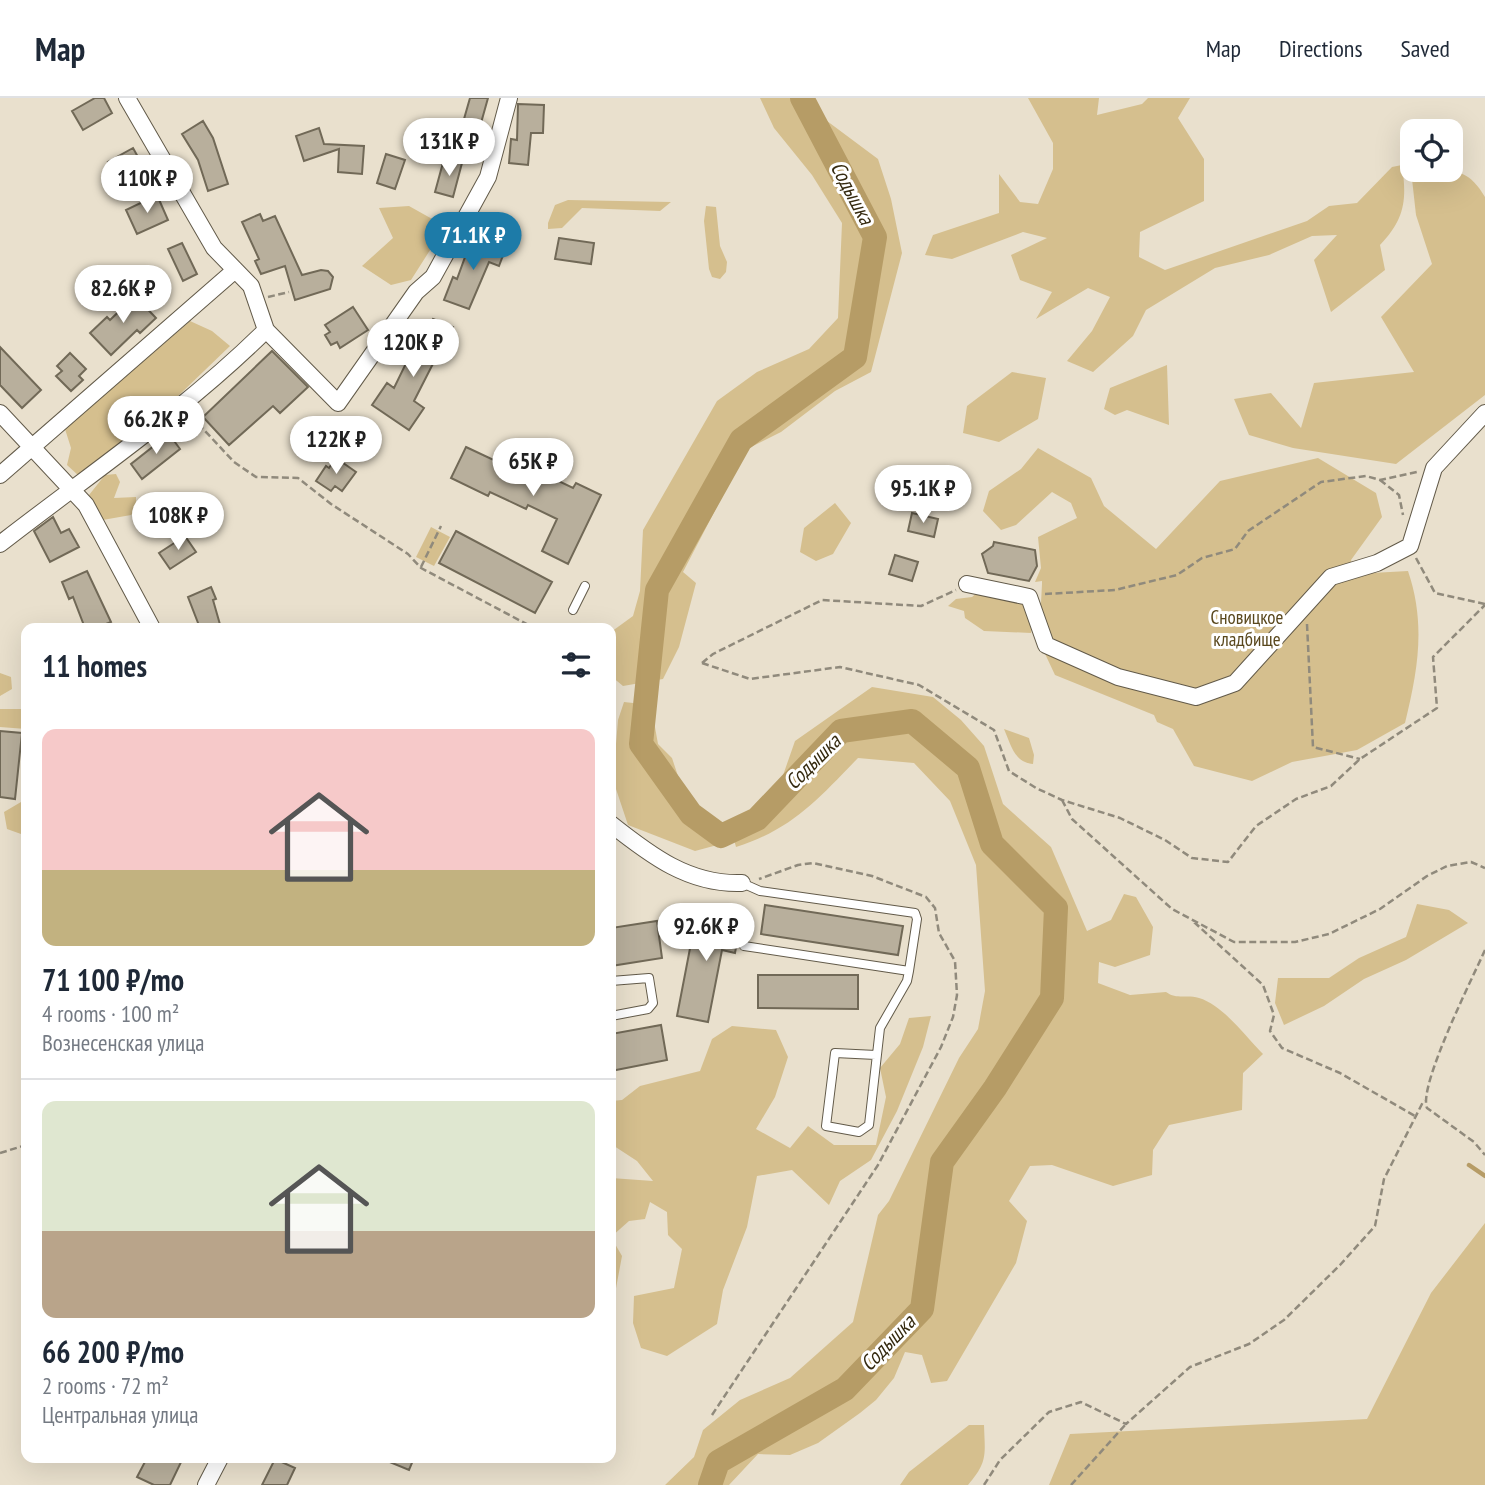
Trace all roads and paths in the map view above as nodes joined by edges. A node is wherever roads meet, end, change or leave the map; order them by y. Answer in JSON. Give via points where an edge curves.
{"nodes":[{"id":1,"x":127,"y":98,"type":"edge"},
{"id":2,"x":509,"y":98,"type":"edge"},
{"id":3,"x":234,"y":271,"type":"junction"},
{"id":4,"x":289,"y":292,"type":"dead end"},
{"id":5,"x":257,"y":299,"type":"junction"},
{"id":6,"x":267,"y":330,"type":"junction"},
{"id":7,"x":182,"y":405,"type":"junction"},
{"id":8,"x":0,"y":413,"type":"edge"},
{"id":9,"x":1485,"y":413,"type":"edge"},
{"id":10,"x":32,"y":447,"type":"junction"},
{"id":11,"x":1434,"y":468,"type":"junction"},
{"id":12,"x":0,"y":475,"type":"edge"},
{"id":13,"x":1380,"y":480,"type":"junction"},
{"id":14,"x":73,"y":490,"type":"junction"},
{"id":15,"x":1404,"y":520,"type":"dead end"},
{"id":16,"x":441,"y":526,"type":"dead end"},
{"id":17,"x":0,"y":544,"type":"edge"},
{"id":18,"x":1410,"y":546,"type":"junction"},
{"id":19,"x":421,"y":568,"type":"junction"},
{"id":20,"x":967,"y":584,"type":"joint"},
{"id":21,"x":585,"y":586,"type":"dead end"},
{"id":22,"x":1029,"y":597,"type":"junction"},
{"id":23,"x":1485,"y":605,"type":"edge"},
{"id":24,"x":1306,"y":606,"type":"junction"},
{"id":25,"x":573,"y":610,"type":"dead end"},
{"id":26,"x":149,"y":623,"type":"edge"},
{"id":27,"x":525,"y":623,"type":"edge"},
{"id":28,"x":1360,"y":760,"type":"junction"},
{"id":29,"x":1062,"y":800,"type":"junction"},
{"id":30,"x":616,"y":828,"type":"edge"},
{"id":31,"x":1484,"y":865,"type":"edge"},
{"id":32,"x":742,"y":883,"type":"junction"},
{"id":33,"x":1192,"y":919,"type":"junction"},
{"id":34,"x":744,"y":946,"type":"dead end"},
{"id":35,"x":1485,"y":950,"type":"edge"},
{"id":36,"x":909,"y":971,"type":"junction"},
{"id":37,"x":616,"y":981,"type":"edge"},
{"id":38,"x":616,"y":1015,"type":"edge"},
{"id":39,"x":876,"y":1055,"type":"junction"},
{"id":40,"x":1424,"y":1100,"type":"junction"},
{"id":41,"x":1415,"y":1116,"type":"junction"},
{"id":42,"x":21,"y":1147,"type":"edge"},
{"id":43,"x":0,"y":1153,"type":"edge"},
{"id":44,"x":1485,"y":1155,"type":"edge"},
{"id":45,"x":712,"y":1415,"type":"dead end"},
{"id":46,"x":1126,"y":1424,"type":"junction"},
{"id":47,"x":217,"y":1463,"type":"edge"},
{"id":48,"x":206,"y":1485,"type":"edge"},
{"id":49,"x":984,"y":1485,"type":"edge"},
{"id":50,"x":1071,"y":1485,"type":"edge"}],
"edges":[{"from":1,"to":3,"type":"street","via":[[214,248]]},
{"from":2,"to":6,"type":"street","via":[[488,177],[433,277],[416,292],[338,404]]},
{"from":3,"to":5,"type":"street","via":[[251,286]]},
{"from":3,"to":10,"type":"street"},
{"from":4,"to":5,"type":"path"},
{"from":5,"to":6,"type":"street"},
{"from":6,"to":7,"type":"street"},
{"from":7,"to":14,"type":"street"},
{"from":7,"to":19,"type":"path","via":[[234,462],[256,477],[298,478],[408,554]]},
{"from":8,"to":10,"type":"street"},
{"from":9,"to":11,"type":"street"},
{"from":10,"to":12,"type":"street"},
{"from":10,"to":14,"type":"street"},
{"from":11,"to":13,"type":"path"},
{"from":11,"to":18,"type":"street"},
{"from":13,"to":15,"type":"path","via":[[1399,495]]},
{"from":13,"to":22,"type":"path","via":[[1366,476],[1321,482],[1248,531],[1235,549],[1202,558],[1177,575],[1115,590]]},
{"from":14,"to":17,"type":"street"},
{"from":14,"to":26,"type":"street","via":[[92,515]]},
{"from":16,"to":19,"type":"path"},
{"from":18,"to":23,"type":"path","via":[[1435,593]]},
{"from":18,"to":24,"type":"street","via":[[1377,564],[1331,577]]},
{"from":19,"to":27,"type":"path"},
{"from":20,"to":22,"type":"street"},
{"from":20,"to":29,"type":"path","via":[[920,606],[822,600],[702,663],[750,679],[840,667],[919,685],[995,730],[1009,772]]},
{"from":21,"to":25,"type":"lane"},
{"from":22,"to":24,"type":"street","via":[[1046,645],[1118,677],[1196,697],[1235,683]]},
{"from":23,"to":28,"type":"path","via":[[1433,657],[1437,708]]},
{"from":24,"to":28,"type":"path","via":[[1313,747]]},
{"from":28,"to":29,"type":"path","via":[[1331,786],[1296,799],[1256,825],[1228,862],[1192,858],[1120,818]]},
{"from":29,"to":33,"type":"path","via":[[1072,819],[1130,875]]},
{"from":30,"to":32,"type":"street","via":[[678,871],[722,884]]},
{"from":31,"to":33,"type":"path","via":[[1447,866],[1362,919],[1295,942],[1234,942]]},
{"from":32,"to":36,"type":"lane","via":[[760,891],[915,913]]},
{"from":32,"to":45,"type":"path","via":[[813,863],[872,876],[926,897],[935,908],[939,933],[955,961],[957,995],[941,1047],[878,1165]]},
{"from":33,"to":41,"type":"path","via":[[1263,985],[1273,1015],[1270,1031],[1282,1048],[1340,1073]]},
{"from":34,"to":36,"type":"lane"},
{"from":35,"to":40,"type":"path"},
{"from":36,"to":39,"type":"lane","via":[[880,1028]]},
{"from":37,"to":38,"type":"lane","via":[[649,978],[653,1003],[648,1009]]},
{"from":39,"to":39,"type":"lane","via":[[866,1130],[826,1126],[835,1053]]},
{"from":40,"to":41,"type":"path"},
{"from":40,"to":44,"type":"path","via":[[1427,1108]]},
{"from":41,"to":46,"type":"path","via":[[1384,1178],[1375,1226],[1340,1265],[1284,1320],[1248,1344],[1190,1367]]},
{"from":42,"to":43,"type":"path"},
{"from":46,"to":49,"type":"path","via":[[1081,1402],[1049,1412],[1000,1460]]},
{"from":46,"to":50,"type":"path"},
{"from":47,"to":48,"type":"street"}]}
